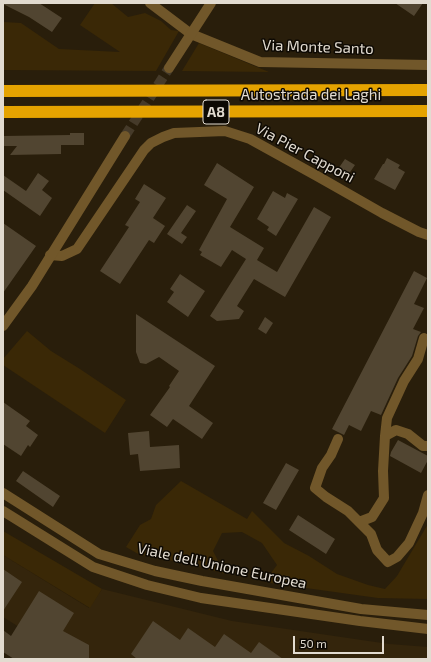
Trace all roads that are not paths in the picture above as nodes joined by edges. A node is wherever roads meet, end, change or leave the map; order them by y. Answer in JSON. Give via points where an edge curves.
{"nodes":[{"id":1,"x":150,"y":3,"type":"edge"},
{"id":2,"x":211,"y":3,"type":"edge"},
{"id":3,"x":191,"y":34,"type":"junction"},
{"id":4,"x":428,"y":65,"type":"edge"},
{"id":5,"x":169,"y":68,"type":"tunnel mouth"},
{"id":6,"x":428,"y":90,"type":"edge"},
{"id":7,"x":3,"y":91,"type":"edge"},
{"id":8,"x":428,"y":111,"type":"edge"},
{"id":9,"x":3,"y":112,"type":"edge"},
{"id":10,"x":125,"y":136,"type":"tunnel mouth"},
{"id":11,"x":428,"y":235,"type":"edge"},
{"id":12,"x":50,"y":255,"type":"junction"},
{"id":13,"x":3,"y":326,"type":"edge"},
{"id":14,"x":424,"y":338,"type":"dead end"},
{"id":15,"x":386,"y":436,"type":"junction"},
{"id":16,"x":338,"y":440,"type":"dead end"},
{"id":17,"x":428,"y":446,"type":"edge"},
{"id":18,"x":3,"y":493,"type":"edge"},
{"id":19,"x":428,"y":495,"type":"edge"},
{"id":20,"x":3,"y":511,"type":"edge"},
{"id":21,"x":359,"y":522,"type":"junction"},
{"id":22,"x":428,"y":615,"type":"edge"},
{"id":23,"x":428,"y":629,"type":"edge"}],
"edges":[{"from":1,"to":3,"type":"street","name":"Via Monte Santo"},
{"from":2,"to":3,"type":"street"},
{"from":3,"to":4,"type":"street","name":"Via Monte Santo","via":[[260,62]]},
{"from":3,"to":5,"type":"street"},
{"from":6,"to":7,"type":"highway","name":"Autostrada dei Laghi","number":"A8"},
{"from":8,"to":9,"type":"highway","name":"Autostrada dei Laghi","number":"A8"},
{"from":10,"to":12,"type":"street"},
{"from":11,"to":12,"type":"street","name":"Via Pier Capponi","via":[[382,213],[250,139],[225,131],[174,133],[152,143],[144,150],[77,249],[62,256]]},
{"from":12,"to":13,"type":"street","via":[[24,298]]},
{"from":14,"to":15,"type":"street","via":[[418,359],[404,381],[387,418]]},
{"from":15,"to":17,"type":"street","via":[[396,430],[408,434],[423,446]]},
{"from":15,"to":21,"type":"street","via":[[384,498],[372,517]]},
{"from":16,"to":21,"type":"street","via":[[322,468],[315,488]]},
{"from":18,"to":22,"type":"street","name":"Viale dell'Unione Europea","via":[[99,554],[155,571],[361,609]]},
{"from":19,"to":21,"type":"street","via":[[409,543],[397,557],[388,562],[377,550],[371,534]]},
{"from":20,"to":23,"type":"street","name":"Viale dell'Unione Europea","via":[[93,566],[147,585],[208,599]]}]}
